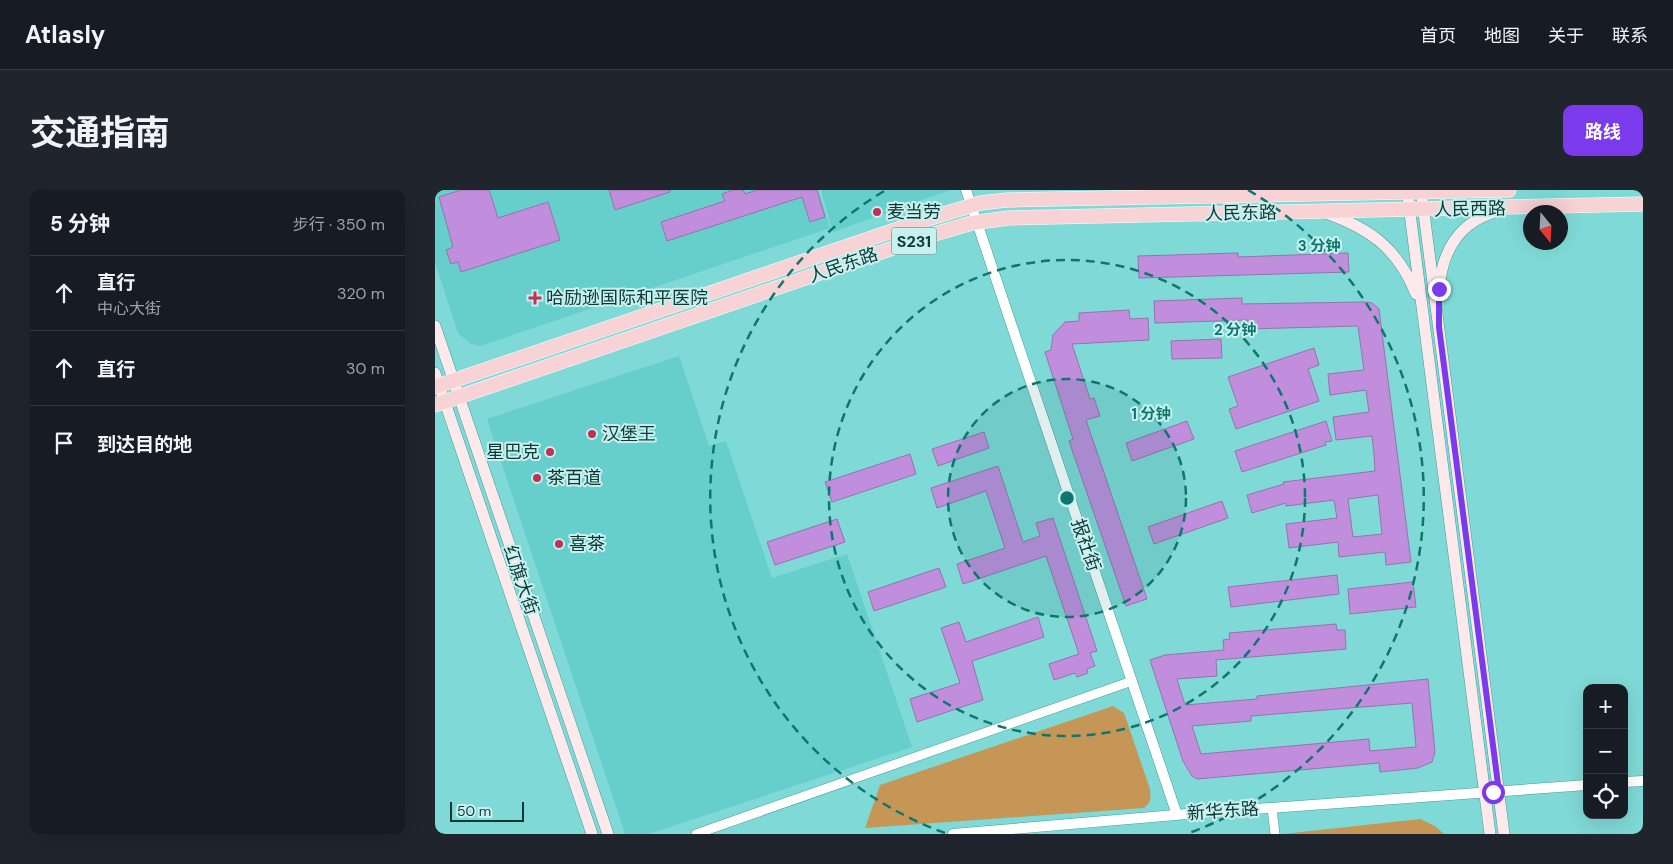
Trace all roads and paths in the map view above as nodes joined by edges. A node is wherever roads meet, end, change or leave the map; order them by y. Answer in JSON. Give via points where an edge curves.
{"nodes":[{"id":1,"x":966,"y":190,"type":"edge"},
{"id":2,"x":1509,"y":190,"type":"edge"},
{"id":3,"x":1414,"y":191,"type":"edge"},
{"id":4,"x":1249,"y":192,"type":"edge"},
{"id":5,"x":1328,"y":192,"type":"edge"},
{"id":6,"x":1643,"y":204,"type":"edge"},
{"id":7,"x":971,"y":205,"type":"junction"},
{"id":8,"x":1512,"y":208,"type":"junction"},
{"id":9,"x":1416,"y":210,"type":"junction"},
{"id":10,"x":1322,"y":212,"type":"junction"},
{"id":11,"x":977,"y":222,"type":"junction"},
{"id":12,"x":1423,"y":320,"type":"junction"},
{"id":13,"x":435,"y":326,"type":"edge"},
{"id":14,"x":1439,"y":327,"type":"junction"},
{"id":15,"x":454,"y":381,"type":"junction"},
{"id":16,"x":436,"y":382,"type":"edge"},
{"id":17,"x":459,"y":396,"type":"junction"},
{"id":18,"x":440,"y":403,"type":"edge"},
{"id":19,"x":1132,"y":681,"type":"junction"},
{"id":20,"x":1643,"y":781,"type":"edge"},
{"id":21,"x":1628,"y":782,"type":"edge"},
{"id":22,"x":1583,"y":786,"type":"edge"},
{"id":23,"x":1492,"y":792,"type":"junction"},
{"id":24,"x":1272,"y":808,"type":"junction"},
{"id":25,"x":1177,"y":815,"type":"junction"},
{"id":26,"x":592,"y":834,"type":"edge"},
{"id":27,"x":608,"y":834,"type":"edge"},
{"id":28,"x":696,"y":834,"type":"edge"},
{"id":29,"x":953,"y":834,"type":"edge"},
{"id":30,"x":1275,"y":834,"type":"edge"},
{"id":31,"x":1490,"y":834,"type":"edge"},
{"id":32,"x":1504,"y":834,"type":"edge"}],
"edges":[{"from":1,"to":7,"type":"street","name":"报社街"},
{"from":2,"to":3,"type":"main road","name":"人民西路","number":"S231"},
{"from":3,"to":5,"type":"main road","name":"人民东路","number":"S231"},
{"from":3,"to":9,"type":"main road"},
{"from":4,"to":5,"type":"main road","name":"人民东路","number":"S231"},
{"from":4,"to":7,"type":"main road","name":"人民东路","number":"S231","via":[[1007,200]]},
{"from":6,"to":8,"type":"main road","name":"人民西路","number":"S231"},
{"from":7,"to":11,"type":"street","name":"报社街"},
{"from":7,"to":15,"type":"main road","name":"人民东路","number":"S231"},
{"from":8,"to":9,"type":"main road","name":"人民西路","number":"S231"},
{"from":8,"to":14,"type":"main road","via":[[1473,222],[1453,241],[1441,266]]},
{"from":9,"to":10,"type":"main road","name":"人民东路","number":"S231"},
{"from":9,"to":12,"type":"main road"},
{"from":9,"to":14,"type":"main road"},
{"from":10,"to":11,"type":"main road","name":"人民东路","number":"S231","via":[[1008,218]]},
{"from":10,"to":12,"type":"main road","via":[[1363,228],[1389,248],[1412,284]]},
{"from":11,"to":17,"type":"main road","name":"人民东路","number":"S231"},
{"from":11,"to":19,"type":"street","name":"报社街"},
{"from":12,"to":23,"type":"main road"},
{"from":13,"to":15,"type":"main road","name":"红旗大街"},
{"from":14,"to":23,"type":"main road"},
{"from":15,"to":16,"type":"main road","name":"人民东路","number":"S231"},
{"from":15,"to":17,"type":"main road","name":"红旗大街"},
{"from":16,"to":18,"type":"main road","name":"红旗大街"},
{"from":17,"to":18,"type":"main road","name":"人民东路","number":"S231"},
{"from":17,"to":27,"type":"main road","name":"红旗大街"},
{"from":18,"to":26,"type":"main road","name":"红旗大街"},
{"from":19,"to":25,"type":"street","name":"报社街"},
{"from":19,"to":28,"type":"street"},
{"from":20,"to":21,"type":"street"},
{"from":22,"to":23,"type":"street","name":"新华东路"},
{"from":23,"to":24,"type":"street","name":"新华东路"},
{"from":23,"to":31,"type":"main road"},
{"from":23,"to":32,"type":"main road"},
{"from":24,"to":25,"type":"street","name":"新华东路"},
{"from":24,"to":30,"type":"street"},
{"from":25,"to":29,"type":"street","name":"新华东路"}]}
